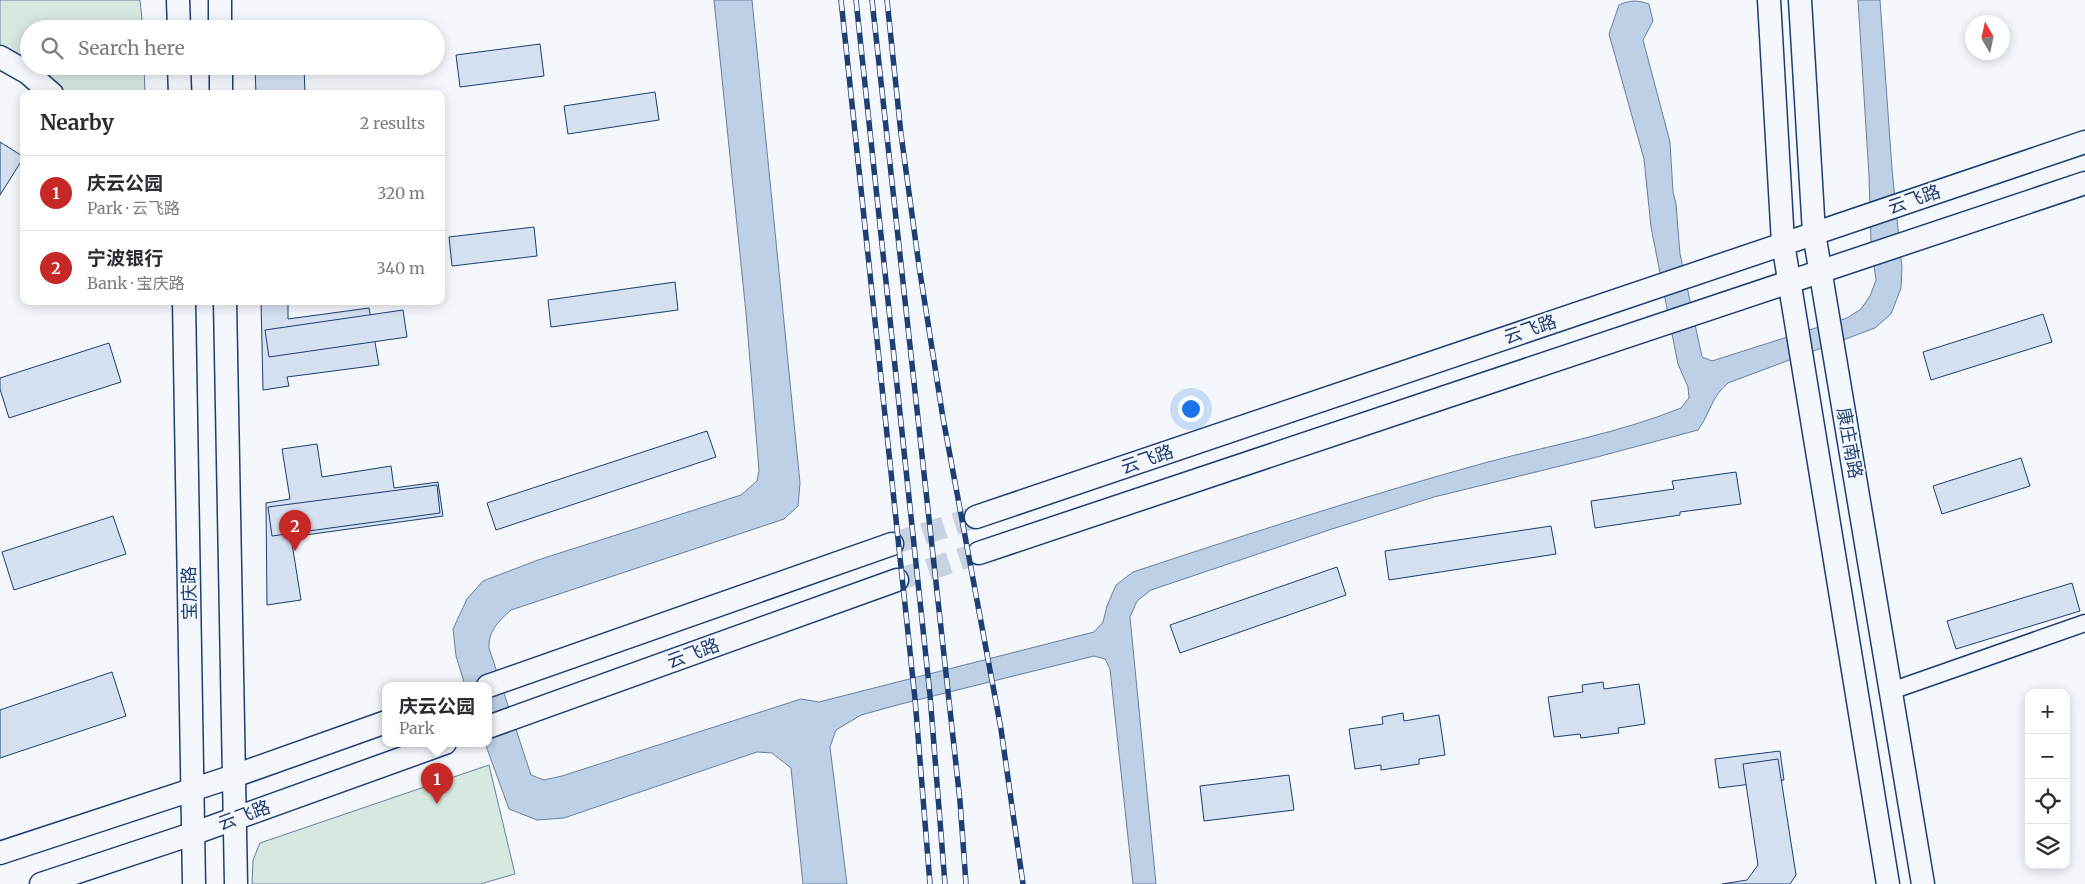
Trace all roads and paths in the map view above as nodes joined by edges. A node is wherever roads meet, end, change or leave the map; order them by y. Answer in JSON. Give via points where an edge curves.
{"nodes":[{"id":1,"x":178,"y":0,"type":"edge"},
{"id":2,"x":220,"y":0,"type":"edge"},
{"id":3,"x":1770,"y":0,"type":"edge"},
{"id":4,"x":1800,"y":0,"type":"edge"},
{"id":5,"x":179,"y":20,"type":"edge"},
{"id":6,"x":220,"y":20,"type":"edge"},
{"id":7,"x":0,"y":57,"type":"edge"},
{"id":8,"x":20,"y":68,"type":"edge"},
{"id":9,"x":31,"y":75,"type":"edge"},
{"id":10,"x":179,"y":75,"type":"edge"},
{"id":11,"x":221,"y":75,"type":"edge"},
{"id":12,"x":48,"y":90,"type":"edge"},
{"id":13,"x":180,"y":90,"type":"edge"},
{"id":14,"x":221,"y":90,"type":"edge"},
{"id":15,"x":2085,"y":142,"type":"edge"},
{"id":16,"x":2085,"y":183,"type":"edge"},
{"id":17,"x":1814,"y":233,"type":"junction"},
{"id":18,"x":1783,"y":243,"type":"junction"},
{"id":19,"x":1820,"y":270,"type":"junction"},
{"id":20,"x":1790,"y":282,"type":"junction"},
{"id":21,"x":184,"y":305,"type":"edge"},
{"id":22,"x":225,"y":305,"type":"edge"},
{"id":23,"x":976,"y":517,"type":"tunnel mouth"},
{"id":24,"x":892,"y":544,"type":"tunnel mouth"},
{"id":25,"x":980,"y":553,"type":"tunnel mouth"},
{"id":26,"x":897,"y":580,"type":"tunnel mouth"},
{"id":27,"x":2085,"y":623,"type":"edge"},
{"id":28,"x":492,"y":685,"type":"edge"},
{"id":29,"x":1891,"y":691,"type":"junction"},
{"id":30,"x":382,"y":723,"type":"edge"},
{"id":31,"x":492,"y":726,"type":"edge"},
{"id":32,"x":434,"y":747,"type":"edge"},
{"id":33,"x":234,"y":776,"type":"junction"},
{"id":34,"x":193,"y":790,"type":"junction"},
{"id":35,"x":236,"y":818,"type":"junction"},
{"id":36,"x":192,"y":834,"type":"junction"},
{"id":37,"x":0,"y":853,"type":"edge"},
{"id":38,"x":42,"y":884,"type":"edge"},
{"id":39,"x":194,"y":884,"type":"edge"},
{"id":40,"x":236,"y":884,"type":"edge"},
{"id":41,"x":1888,"y":884,"type":"edge"},
{"id":42,"x":1924,"y":884,"type":"edge"}],
"edges":[{"from":1,"to":5,"type":"main road"},
{"from":2,"to":6,"type":"main road"},
{"from":3,"to":18,"type":"main road"},
{"from":4,"to":17,"type":"main road","name":"康庄南路"},
{"from":7,"to":8,"type":"main road"},
{"from":9,"to":12,"type":"main road"},
{"from":10,"to":13,"type":"main road"},
{"from":11,"to":14,"type":"main road"},
{"from":15,"to":17,"type":"main road","name":"云飞路"},
{"from":16,"to":19,"type":"main road","name":"云飞路"},
{"from":17,"to":18,"type":"main road","name":"云飞路"},
{"from":17,"to":19,"type":"main road","name":"康庄南路"},
{"from":18,"to":20,"type":"main road"},
{"from":18,"to":23,"type":"main road","name":"云飞路"},
{"from":19,"to":20,"type":"main road","name":"云飞路"},
{"from":19,"to":29,"type":"main road","name":"康庄南路"},
{"from":20,"to":25,"type":"main road","name":"云飞路"},
{"from":20,"to":41,"type":"main road"},
{"from":21,"to":34,"type":"main road","name":"宝庆路"},
{"from":22,"to":33,"type":"main road"},
{"from":24,"to":28,"type":"main road","name":"云飞路"},
{"from":26,"to":31,"type":"main road","name":"云飞路"},
{"from":27,"to":29,"type":"street"},
{"from":29,"to":42,"type":"main road","name":"康庄南路"},
{"from":30,"to":33,"type":"main road"},
{"from":32,"to":35,"type":"main road","name":"云飞路"},
{"from":33,"to":34,"type":"main road"},
{"from":33,"to":35,"type":"main road"},
{"from":34,"to":36,"type":"main road","name":"宝庆路"},
{"from":34,"to":37,"type":"main road"},
{"from":35,"to":36,"type":"main road","name":"云飞路"},
{"from":35,"to":40,"type":"main road"},
{"from":36,"to":38,"type":"main road","name":"云飞路"},
{"from":36,"to":39,"type":"main road","name":"宝庆路"}]}
